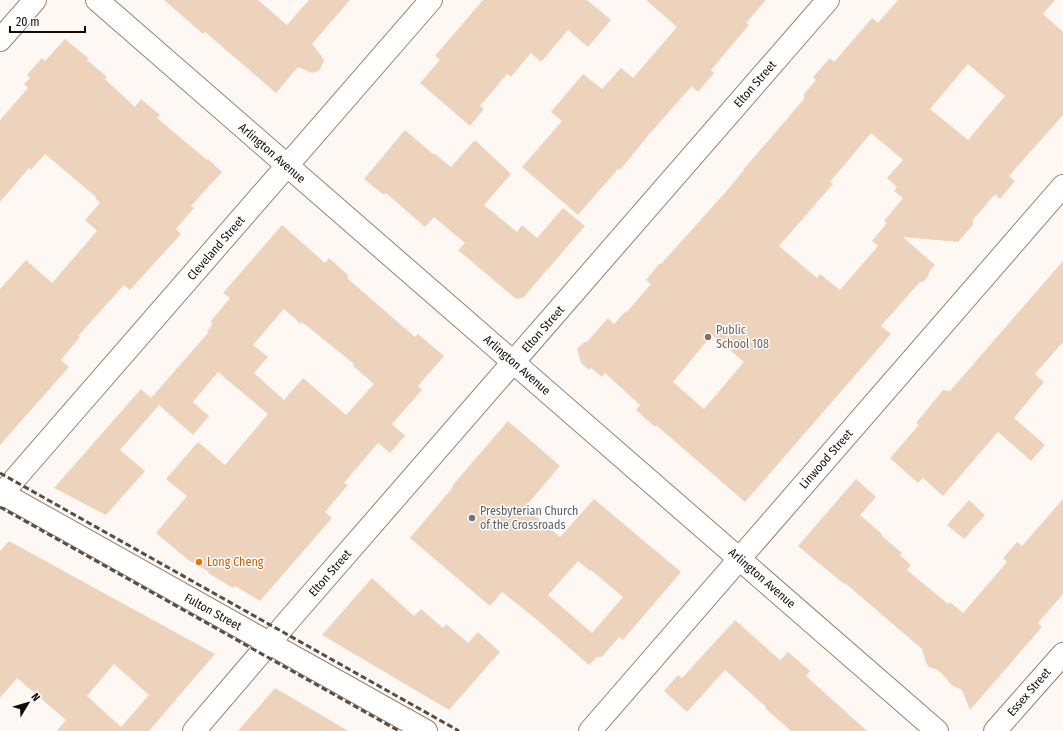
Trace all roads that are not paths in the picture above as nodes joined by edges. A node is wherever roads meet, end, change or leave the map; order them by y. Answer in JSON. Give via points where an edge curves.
{"nodes":[{"id":1,"x":35,"y":0,"type":"edge"},
{"id":2,"x":97,"y":0,"type":"edge"},
{"id":3,"x":431,"y":0,"type":"edge"},
{"id":4,"x":828,"y":0,"type":"edge"},
{"id":5,"x":0,"y":40,"type":"edge"},
{"id":6,"x":287,"y":166,"type":"junction"},
{"id":7,"x":1063,"y":186,"type":"edge"},
{"id":8,"x":514,"y":362,"type":"junction"},
{"id":9,"x":1,"y":494,"type":"edge"},
{"id":10,"x":739,"y":559,"type":"junction"},
{"id":11,"x":269,"y":643,"type":"junction"},
{"id":12,"x":1063,"y":654,"type":"edge"},
{"id":13,"x":194,"y":731,"type":"edge"},
{"id":14,"x":426,"y":731,"type":"edge"},
{"id":15,"x":590,"y":731,"type":"edge"},
{"id":16,"x":937,"y":731,"type":"edge"},
{"id":17,"x":995,"y":731,"type":"edge"}],
"edges":[{"from":1,"to":5,"type":"street"},
{"from":2,"to":6,"type":"street","name":"Arlington Avenue"},
{"from":3,"to":6,"type":"street","name":"Cleveland Street"},
{"from":4,"to":8,"type":"street","name":"Elton Street"},
{"from":6,"to":8,"type":"street","name":"Arlington Avenue"},
{"from":6,"to":9,"type":"street","name":"Cleveland Street"},
{"from":7,"to":10,"type":"street","name":"Linwood Street"},
{"from":8,"to":10,"type":"street","name":"Arlington Avenue"},
{"from":8,"to":11,"type":"street","name":"Elton Street"},
{"from":9,"to":11,"type":"street","name":"Fulton Street"},
{"from":10,"to":15,"type":"street","name":"Linwood Street"},
{"from":10,"to":16,"type":"street","name":"Arlington Avenue"},
{"from":11,"to":13,"type":"street","name":"Elton Street"},
{"from":11,"to":14,"type":"street","name":"Fulton Street"},
{"from":12,"to":17,"type":"street","name":"Essex Street"}]}
